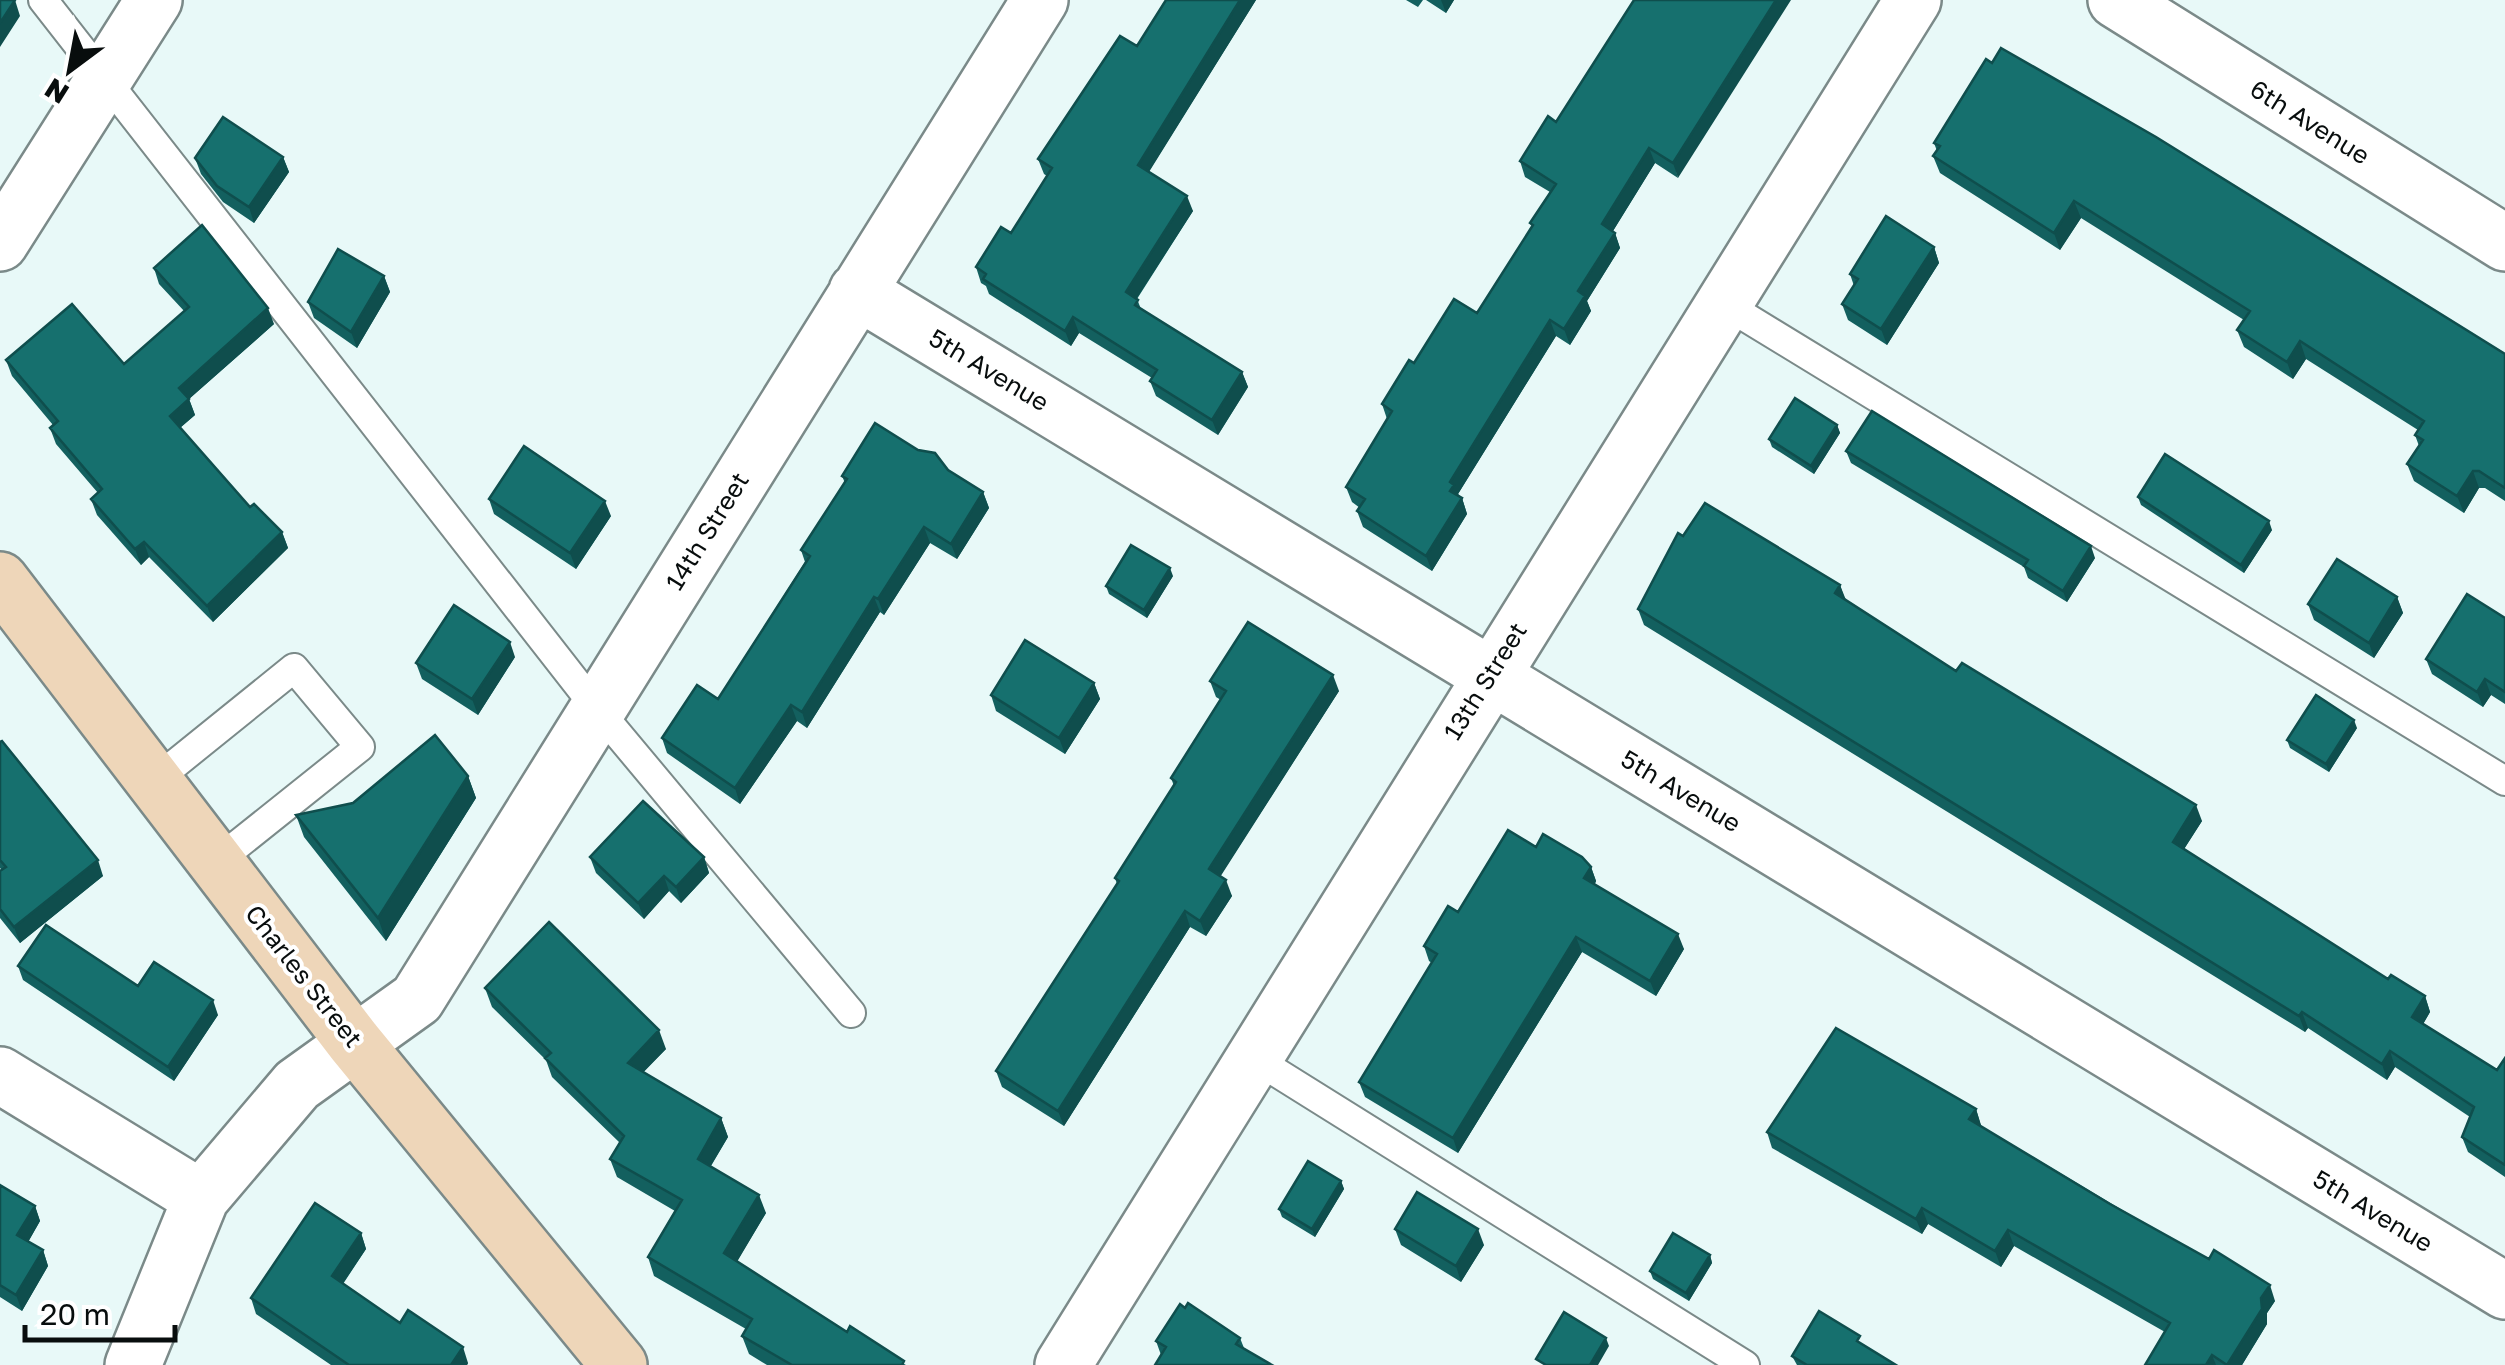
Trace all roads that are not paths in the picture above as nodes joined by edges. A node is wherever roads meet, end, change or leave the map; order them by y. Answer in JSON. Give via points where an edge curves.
{"nodes":[{"id":1,"x":43,"y":0,"type":"edge"},
{"id":2,"x":154,"y":0,"type":"edge"},
{"id":3,"x":1040,"y":0,"type":"edge"},
{"id":4,"x":1913,"y":0,"type":"edge"},
{"id":5,"x":2116,"y":0,"type":"edge"},
{"id":6,"x":104,"y":78,"type":"junction"},
{"id":7,"x":0,"y":243,"type":"edge"},
{"id":8,"x":2505,"y":243,"type":"edge"},
{"id":9,"x":857,"y":291,"type":"junction"},
{"id":10,"x":1722,"y":302,"type":"junction"},
{"id":11,"x":0,"y":580,"type":"edge"},
{"id":12,"x":1489,"y":674,"type":"junction"},
{"id":13,"x":597,"y":709,"type":"junction"},
{"id":14,"x":154,"y":781,"type":"junction"},
{"id":15,"x":2505,"y":781,"type":"edge"},
{"id":16,"x":216,"y":862,"type":"junction"},
{"id":17,"x":851,"y":1013,"type":"dead end"},
{"id":18,"x":354,"y":1042,"type":"junction"},
{"id":19,"x":1252,"y":1056,"type":"junction"},
{"id":20,"x":0,"y":1075,"type":"edge"},
{"id":21,"x":201,"y":1198,"type":"junction"},
{"id":22,"x":2505,"y":1291,"type":"edge"},
{"id":23,"x":133,"y":1365,"type":"edge"},
{"id":24,"x":619,"y":1365,"type":"edge"},
{"id":25,"x":1063,"y":1365,"type":"edge"},
{"id":26,"x":1745,"y":1365,"type":"edge"}],
"edges":[{"from":1,"to":6,"type":"lane"},
{"from":2,"to":6,"type":"street"},
{"from":3,"to":9,"type":"street","name":"14th Street"},
{"from":4,"to":10,"type":"street","name":"13th Street"},
{"from":5,"to":8,"type":"street","name":"6th Avenue"},
{"from":6,"to":7,"type":"street"},
{"from":6,"to":13,"type":"lane"},
{"from":9,"to":12,"type":"street","name":"5th Avenue"},
{"from":9,"to":13,"type":"street","name":"14th Street"},
{"from":10,"to":12,"type":"street","name":"13th Street"},
{"from":10,"to":15,"type":"lane"},
{"from":11,"to":14,"type":"main road","name":"Charles Street"},
{"from":12,"to":19,"type":"street","name":"13th Street"},
{"from":12,"to":22,"type":"street","name":"5th Avenue"},
{"from":13,"to":17,"type":"lane"},
{"from":13,"to":18,"type":"street","name":"14th Street","via":[[417,1000]]},
{"from":14,"to":16,"type":"main road","name":"Charles Street"},
{"from":14,"to":16,"type":"lane","via":[[294,668],[360,746]]},
{"from":16,"to":18,"type":"main road","name":"Charles Street"},
{"from":18,"to":21,"type":"street","name":"14th Street","via":[[297,1085]]},
{"from":18,"to":24,"type":"main road","name":"Charles Street"},
{"from":19,"to":25,"type":"street","name":"13th Street"},
{"from":19,"to":26,"type":"lane"},
{"from":20,"to":21,"type":"street"},
{"from":21,"to":23,"type":"street","name":"14th Street"}]}
